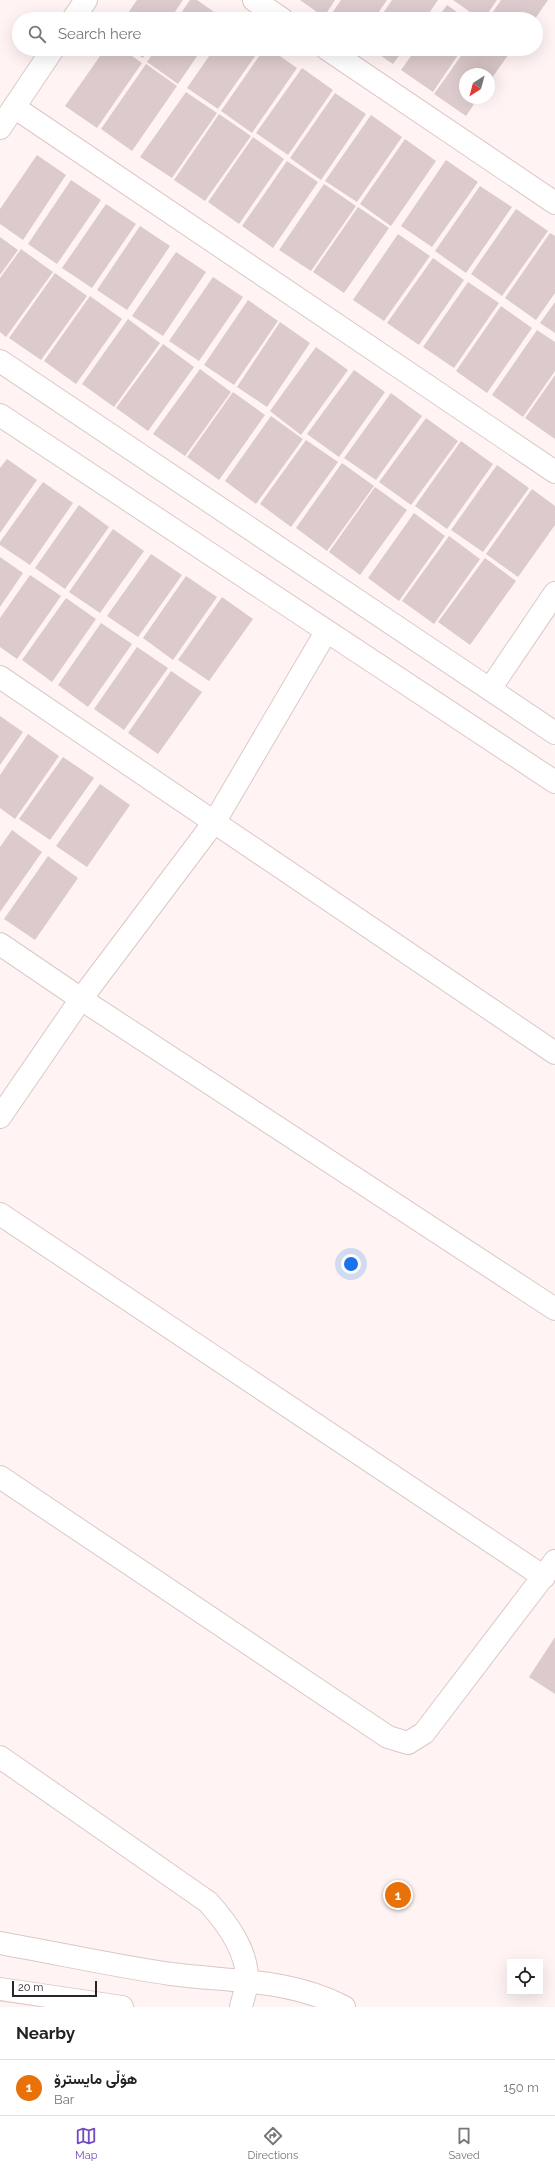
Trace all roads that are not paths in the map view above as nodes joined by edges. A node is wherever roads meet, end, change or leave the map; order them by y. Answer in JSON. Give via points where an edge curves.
{"nodes":[{"id":1,"x":86,"y":0,"type":"edge"},
{"id":2,"x":254,"y":0,"type":"edge"},
{"id":3,"x":78,"y":12,"type":"edge"},
{"id":4,"x":272,"y":12,"type":"edge"},
{"id":5,"x":48,"y":56,"type":"edge"},
{"id":6,"x":337,"y":56,"type":"edge"},
{"id":7,"x":14,"y":106,"type":"junction"},
{"id":8,"x":0,"y":128,"type":"edge"},
{"id":9,"x":555,"y":203,"type":"edge"},
{"id":10,"x":0,"y":362,"type":"edge"},
{"id":11,"x":0,"y":415,"type":"edge"},
{"id":12,"x":555,"y":472,"type":"edge"},
{"id":13,"x":555,"y":593,"type":"edge"},
{"id":14,"x":326,"y":632,"type":"junction"},
{"id":15,"x":0,"y":677,"type":"edge"},
{"id":16,"x":490,"y":689,"type":"junction"},
{"id":17,"x":555,"y":733,"type":"edge"},
{"id":18,"x":555,"y":782,"type":"edge"},
{"id":19,"x":215,"y":821,"type":"junction"},
{"id":20,"x":0,"y":944,"type":"edge"},
{"id":21,"x":81,"y":999,"type":"junction"},
{"id":22,"x":555,"y":1053,"type":"edge"},
{"id":23,"x":3,"y":1107,"type":"edge"},
{"id":24,"x":0,"y":1214,"type":"edge"},
{"id":25,"x":555,"y":1309,"type":"edge"},
{"id":26,"x":0,"y":1477,"type":"edge"},
{"id":27,"x":550,"y":1569,"type":"edge"},
{"id":28,"x":0,"y":1757,"type":"edge"},
{"id":29,"x":0,"y":1943,"type":"edge"},
{"id":30,"x":247,"y":1980,"type":"junction"},
{"id":31,"x":0,"y":1989,"type":"edge"},
{"id":32,"x":122,"y":2007,"type":"edge"},
{"id":33,"x":241,"y":2007,"type":"edge"},
{"id":34,"x":344,"y":2007,"type":"edge"}],
"edges":[{"from":1,"to":3,"type":"street"},
{"from":2,"to":4,"type":"street"},
{"from":5,"to":7,"type":"street"},
{"from":6,"to":9,"type":"street"},
{"from":7,"to":8,"type":"street"},
{"from":7,"to":12,"type":"street"},
{"from":10,"to":16,"type":"street"},
{"from":11,"to":14,"type":"street"},
{"from":13,"to":16,"type":"street"},
{"from":14,"to":18,"type":"street"},
{"from":14,"to":19,"type":"street"},
{"from":15,"to":19,"type":"street"},
{"from":16,"to":17,"type":"street"},
{"from":19,"to":21,"type":"street"},
{"from":19,"to":22,"type":"street"},
{"from":20,"to":21,"type":"street"},
{"from":21,"to":23,"type":"street"},
{"from":21,"to":25,"type":"street"},
{"from":24,"to":27,"type":"street"},
{"from":26,"to":27,"type":"street","via":[[388,1737],[408,1743],[424,1733]]},
{"from":28,"to":30,"type":"street","via":[[208,1902],[227,1925],[235,1940]]},
{"from":29,"to":30,"type":"street","via":[[172,1974]]},
{"from":30,"to":33,"type":"street"},
{"from":30,"to":34,"type":"street","via":[[279,1985]]},
{"from":31,"to":32,"type":"street"}]}
